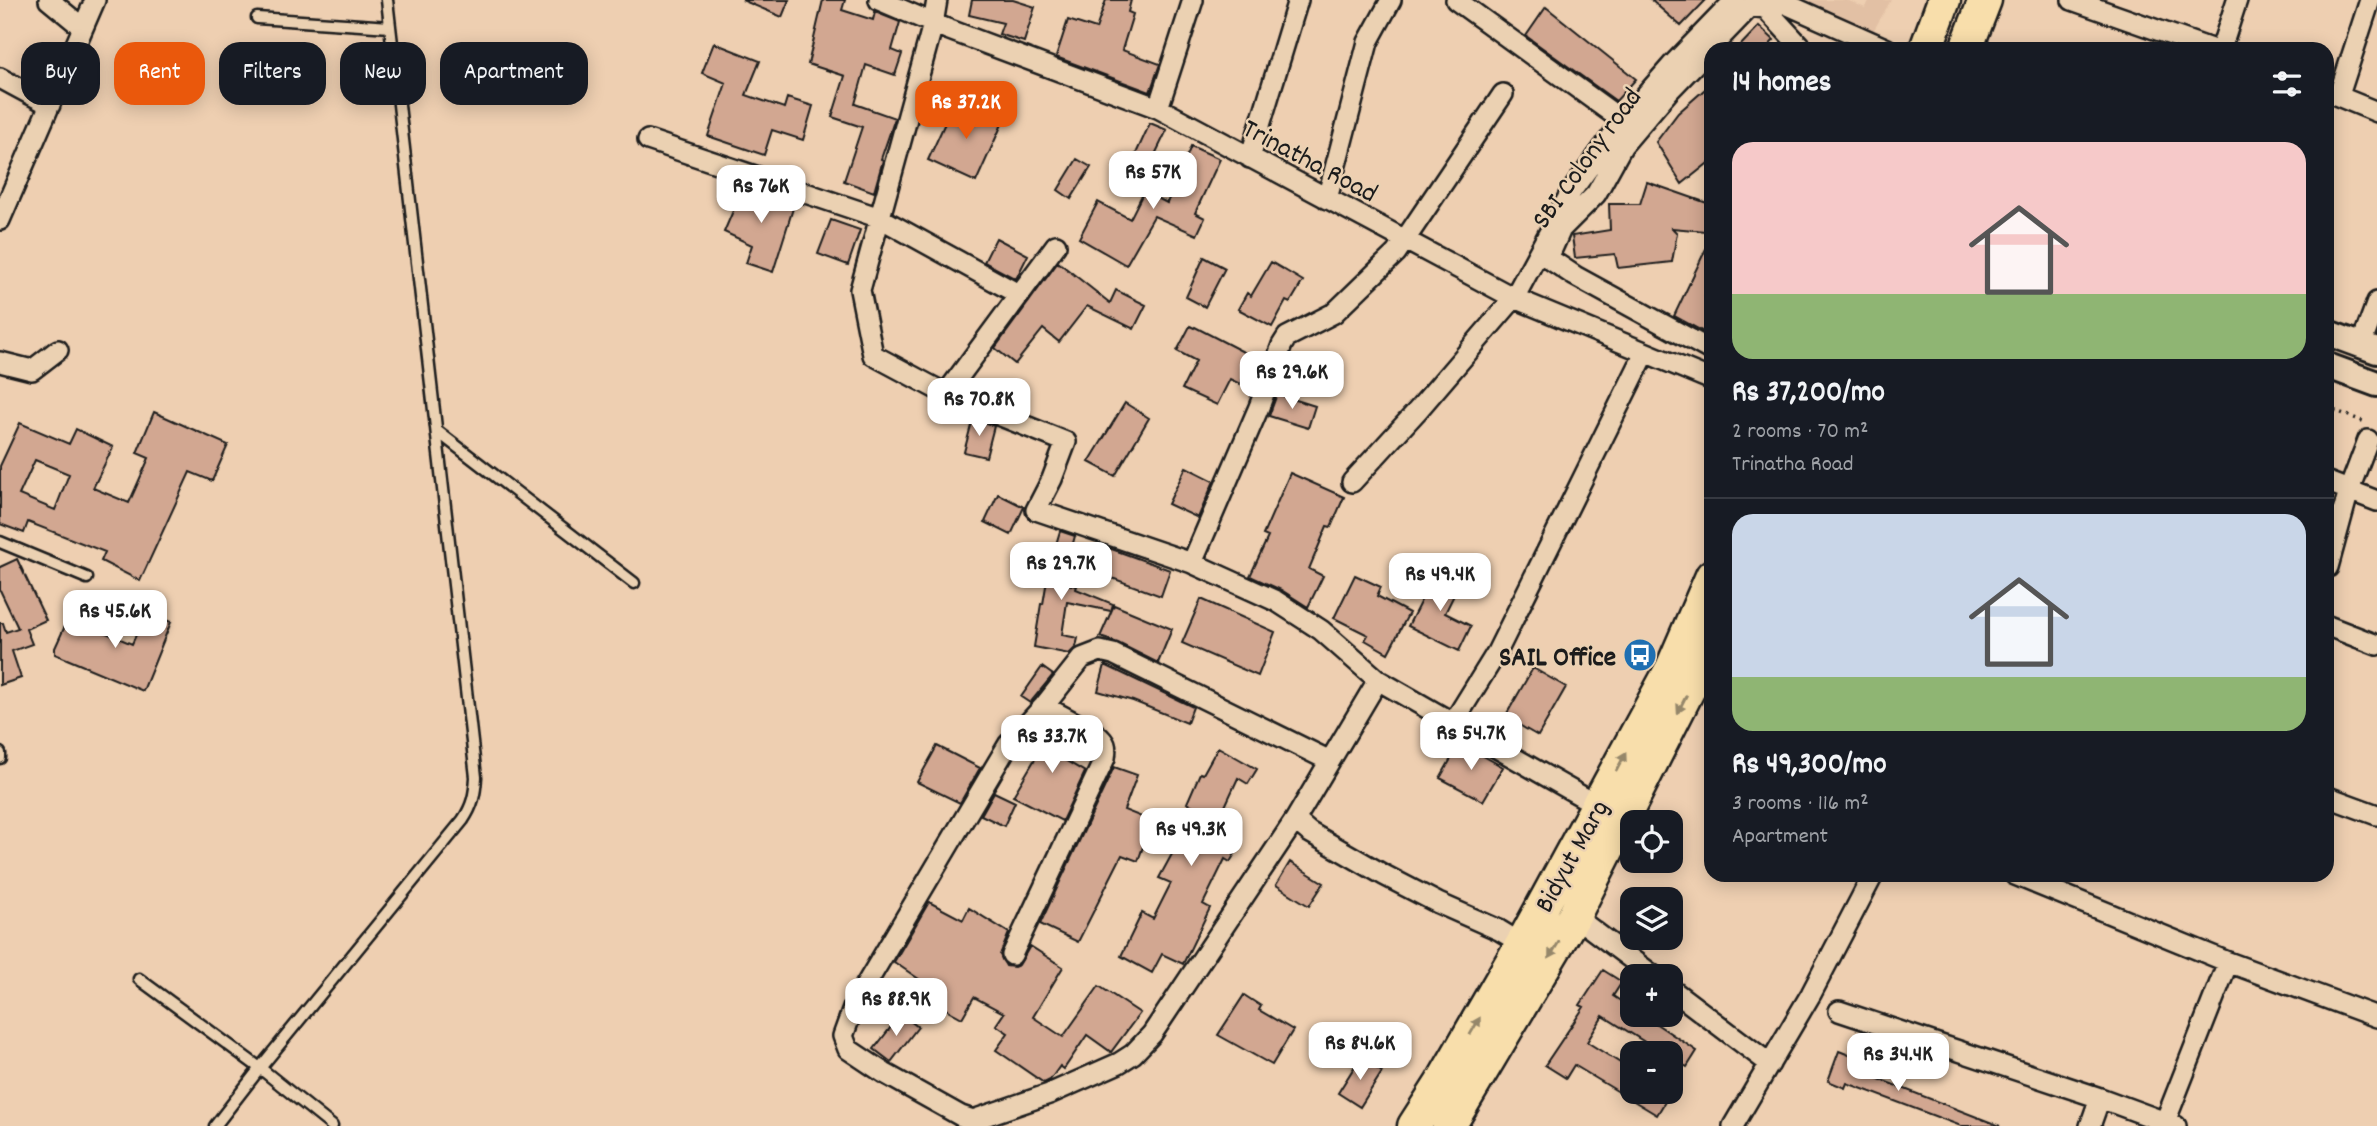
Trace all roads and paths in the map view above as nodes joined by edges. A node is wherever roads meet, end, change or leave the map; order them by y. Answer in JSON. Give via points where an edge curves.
{"nodes":[{"id":1,"x":49,"y":0,"type":"edge"},
{"id":2,"x":95,"y":0,"type":"edge"},
{"id":3,"x":387,"y":0,"type":"edge"},
{"id":4,"x":878,"y":0,"type":"edge"},
{"id":5,"x":937,"y":0,"type":"edge"},
{"id":6,"x":1193,"y":0,"type":"edge"},
{"id":7,"x":1298,"y":0,"type":"edge"},
{"id":8,"x":1391,"y":0,"type":"edge"},
{"id":9,"x":1455,"y":0,"type":"edge"},
{"id":10,"x":1735,"y":0,"type":"edge"},
{"id":11,"x":1777,"y":0,"type":"edge"},
{"id":12,"x":1944,"y":0,"type":"edge"},
{"id":13,"x":1985,"y":0,"type":"edge"},
{"id":14,"x":2072,"y":0,"type":"edge"},
{"id":15,"x":2237,"y":0,"type":"edge"},
{"id":16,"x":2370,"y":0,"type":"edge"},
{"id":17,"x":2112,"y":6,"type":"edge"},
{"id":18,"x":257,"y":18,"type":"dead end"},
{"id":19,"x":933,"y":24,"type":"junction"},
{"id":20,"x":390,"y":27,"type":"junction"},
{"id":21,"x":83,"y":28,"type":"junction"},
{"id":22,"x":77,"y":42,"type":"edge"},
{"id":23,"x":1716,"y":42,"type":"edge"},
{"id":24,"x":1796,"y":42,"type":"edge"},
{"id":25,"x":1871,"y":42,"type":"edge"},
{"id":26,"x":1929,"y":42,"type":"edge"},
{"id":27,"x":1969,"y":42,"type":"edge"},
{"id":28,"x":2195,"y":42,"type":"edge"},
{"id":29,"x":2223,"y":42,"type":"edge"},
{"id":30,"x":1704,"y":55,"type":"edge"},
{"id":31,"x":0,"y":78,"type":"edge"},
{"id":32,"x":21,"y":89,"type":"edge"},
{"id":33,"x":2334,"y":90,"type":"edge"},
{"id":34,"x":2334,"y":93,"type":"edge"},
{"id":35,"x":1503,"y":94,"type":"dead end"},
{"id":36,"x":50,"y":105,"type":"edge"},
{"id":37,"x":1158,"y":108,"type":"junction"},
{"id":38,"x":2377,"y":112,"type":"edge"},
{"id":39,"x":1623,"y":121,"type":"junction"},
{"id":40,"x":648,"y":140,"type":"dead end"},
{"id":41,"x":1250,"y":158,"type":"junction"},
{"id":42,"x":1327,"y":199,"type":"junction"},
{"id":43,"x":880,"y":218,"type":"junction"},
{"id":44,"x":0,"y":219,"type":"edge"},
{"id":45,"x":1405,"y":241,"type":"junction"},
{"id":46,"x":1056,"y":245,"type":"dead end"},
{"id":47,"x":1020,"y":295,"type":"junction"},
{"id":48,"x":1514,"y":298,"type":"junction"},
{"id":49,"x":2377,"y":302,"type":"edge"},
{"id":50,"x":2334,"y":335,"type":"edge"},
{"id":51,"x":1704,"y":347,"type":"edge"},
{"id":52,"x":2369,"y":348,"type":"edge"},
{"id":53,"x":58,"y":350,"type":"dead end"},
{"id":54,"x":1644,"y":353,"type":"junction"},
{"id":55,"x":0,"y":362,"type":"edge"},
{"id":56,"x":2334,"y":368,"type":"edge"},
{"id":57,"x":1704,"y":377,"type":"edge"},
{"id":58,"x":2377,"y":384,"type":"edge"},
{"id":59,"x":946,"y":394,"type":"junction"},
{"id":60,"x":2334,"y":411,"type":"edge"},
{"id":61,"x":437,"y":431,"type":"junction"},
{"id":62,"x":2368,"y":431,"type":"joint"},
{"id":63,"x":1352,"y":482,"type":"dead end"},
{"id":64,"x":2334,"y":484,"type":"edge"},
{"id":65,"x":2349,"y":490,"type":"junction"},
{"id":66,"x":2377,"y":501,"type":"edge"},
{"id":67,"x":0,"y":542,"type":"edge"},
{"id":68,"x":2334,"y":545,"type":"edge"},
{"id":69,"x":1192,"y":563,"type":"junction"},
{"id":70,"x":87,"y":578,"type":"dead end"},
{"id":71,"x":634,"y":583,"type":"dead end"},
{"id":72,"x":1704,"y":594,"type":"edge"},
{"id":73,"x":2334,"y":628,"type":"edge"},
{"id":74,"x":2377,"y":645,"type":"edge"},
{"id":75,"x":1704,"y":668,"type":"edge"},
{"id":76,"x":1378,"y":680,"type":"junction"},
{"id":77,"x":1044,"y":706,"type":"junction"},
{"id":78,"x":1454,"y":723,"type":"junction"},
{"id":79,"x":1330,"y":761,"type":"junction"},
{"id":80,"x":2334,"y":799,"type":"edge"},
{"id":81,"x":1598,"y":805,"type":"junction"},
{"id":82,"x":2377,"y":815,"type":"edge"},
{"id":83,"x":1294,"y":820,"type":"junction"},
{"id":84,"x":1869,"y":882,"type":"edge"},
{"id":85,"x":2032,"y":882,"type":"edge"},
{"id":86,"x":1574,"y":916,"type":"junction"},
{"id":87,"x":1522,"y":944,"type":"junction"},
{"id":88,"x":1012,"y":955,"type":"dead end"},
{"id":89,"x":2228,"y":962,"type":"junction"},
{"id":90,"x":1638,"y":964,"type":"edge"},
{"id":91,"x":139,"y":979,"type":"dead end"},
{"id":92,"x":1683,"y":998,"type":"edge"},
{"id":93,"x":1839,"y":1011,"type":"dead end"},
{"id":94,"x":2377,"y":1017,"type":"edge"},
{"id":95,"x":1770,"y":1064,"type":"junction"},
{"id":96,"x":260,"y":1068,"type":"junction"},
{"id":97,"x":2100,"y":1098,"type":"junction"},
{"id":98,"x":1737,"y":1124,"type":"edge"},
{"id":99,"x":2171,"y":1124,"type":"edge"},
{"id":100,"x":215,"y":1126,"type":"edge"},
{"id":101,"x":332,"y":1126,"type":"edge"},
{"id":102,"x":1414,"y":1126,"type":"edge"},
{"id":103,"x":1449,"y":1126,"type":"edge"},
{"id":104,"x":2090,"y":1126,"type":"edge"}],
"edges":[{"from":1,"to":21,"type":"street"},
{"from":2,"to":21,"type":"street"},
{"from":3,"to":20,"type":"lane"},
{"from":4,"to":19,"type":"street","name":"Trinatha Road"},
{"from":5,"to":19,"type":"street"},
{"from":6,"to":37,"type":"street"},
{"from":7,"to":41,"type":"street"},
{"from":8,"to":42,"type":"street","via":[[1368,42]]},
{"from":9,"to":39,"type":"street"},
{"from":10,"to":39,"type":"street"},
{"from":11,"to":25,"type":"street"},
{"from":12,"to":26,"type":"main road"},
{"from":13,"to":27,"type":"main road"},
{"from":14,"to":17,"type":"street"},
{"from":15,"to":29,"type":"street"},
{"from":16,"to":33,"type":"street"},
{"from":17,"to":28,"type":"street"},
{"from":18,"to":20,"type":"lane"},
{"from":19,"to":37,"type":"street","name":"Trinatha Road"},
{"from":19,"to":43,"type":"street"},
{"from":20,"to":61,"type":"lane"},
{"from":21,"to":22,"type":"street"},
{"from":23,"to":24,"type":"street","name":"SBI Colony road","via":[[1751,6],[1765,8]]},
{"from":30,"to":51,"type":"street","name":"SBI Colony road","via":[[1623,145],[1596,194],[1561,229],[1548,258]]},
{"from":31,"to":32,"type":"street"},
{"from":34,"to":38,"type":"street"},
{"from":35,"to":45,"type":"street"},
{"from":36,"to":44,"type":"street"},
{"from":37,"to":41,"type":"street","name":"Trinatha Road"},
{"from":39,"to":48,"type":"street","via":[[1571,192]]},
{"from":40,"to":43,"type":"street"},
{"from":41,"to":42,"type":"street","name":"Trinatha Road"},
{"from":42,"to":45,"type":"street","name":"Trinatha Road"},
{"from":43,"to":47,"type":"street"},
{"from":43,"to":59,"type":"street","via":[[860,290],[873,355]]},
{"from":45,"to":48,"type":"street","name":"Trinatha Road"},
{"from":45,"to":69,"type":"street","via":[[1334,313],[1287,337]]},
{"from":46,"to":47,"type":"street"},
{"from":47,"to":59,"type":"street"},
{"from":48,"to":54,"type":"street","name":"Trinatha Road"},
{"from":48,"to":63,"type":"street"},
{"from":49,"to":52,"type":"street"},
{"from":50,"to":52,"type":"street"},
{"from":53,"to":55,"type":"street","via":[[32,370]]},
{"from":54,"to":57,"type":"street","name":"Trinatha Road"},
{"from":54,"to":78,"type":"street","via":[[1497,652]]},
{"from":56,"to":58,"type":"street"},
{"from":59,"to":69,"type":"street","via":[[1066,442],[1036,510]]},
{"from":60,"to":62,"type":"path"},
{"from":61,"to":71,"type":"lane"},
{"from":61,"to":96,"type":"lane","via":[[475,796],[463,820]]},
{"from":62,"to":65,"type":"street"},
{"from":64,"to":65,"type":"street"},
{"from":65,"to":66,"type":"street"},
{"from":65,"to":68,"type":"street"},
{"from":67,"to":70,"type":"lane"},
{"from":69,"to":76,"type":"street","via":[[1301,616]]},
{"from":81,"to":72,"type":"main road","name":"Bidyut Marg","one_way":true,"via":[[1672,668]]},
{"from":73,"to":74,"type":"street"},
{"from":75,"to":86,"type":"main road","name":"Bidyut Marg","one_way":true},
{"from":76,"to":78,"type":"street"},
{"from":76,"to":79,"type":"street"},
{"from":77,"to":79,"type":"street","via":[[1082,658],[1100,651]]},
{"from":77,"to":83,"type":"street","via":[[1008,746],[855,1003],[843,1037],[848,1049],[961,1116],[982,1119],[1049,1094],[1133,1054],[1152,1034]]},
{"from":77,"to":88,"type":"street","via":[[1096,734],[1107,747]]},
{"from":78,"to":81,"type":"street"},
{"from":79,"to":83,"type":"street"},
{"from":80,"to":82,"type":"street"},
{"from":81,"to":87,"type":"main road","name":"Bidyut Marg"},
{"from":83,"to":87,"type":"street","via":[[1384,875]]},
{"from":84,"to":95,"type":"street"},
{"from":85,"to":89,"type":"street"},
{"from":86,"to":90,"type":"street"},
{"from":86,"to":103,"type":"main road","name":"Bidyut Marg","one_way":true},
{"from":102,"to":87,"type":"main road","name":"Bidyut Marg","one_way":true},
{"from":89,"to":94,"type":"street"},
{"from":89,"to":99,"type":"street"},
{"from":91,"to":96,"type":"lane"},
{"from":92,"to":95,"type":"street"},
{"from":93,"to":97,"type":"street"},
{"from":95,"to":98,"type":"street"},
{"from":96,"to":100,"type":"lane"},
{"from":96,"to":101,"type":"lane"},
{"from":97,"to":99,"type":"street"},
{"from":97,"to":104,"type":"street"}]}
